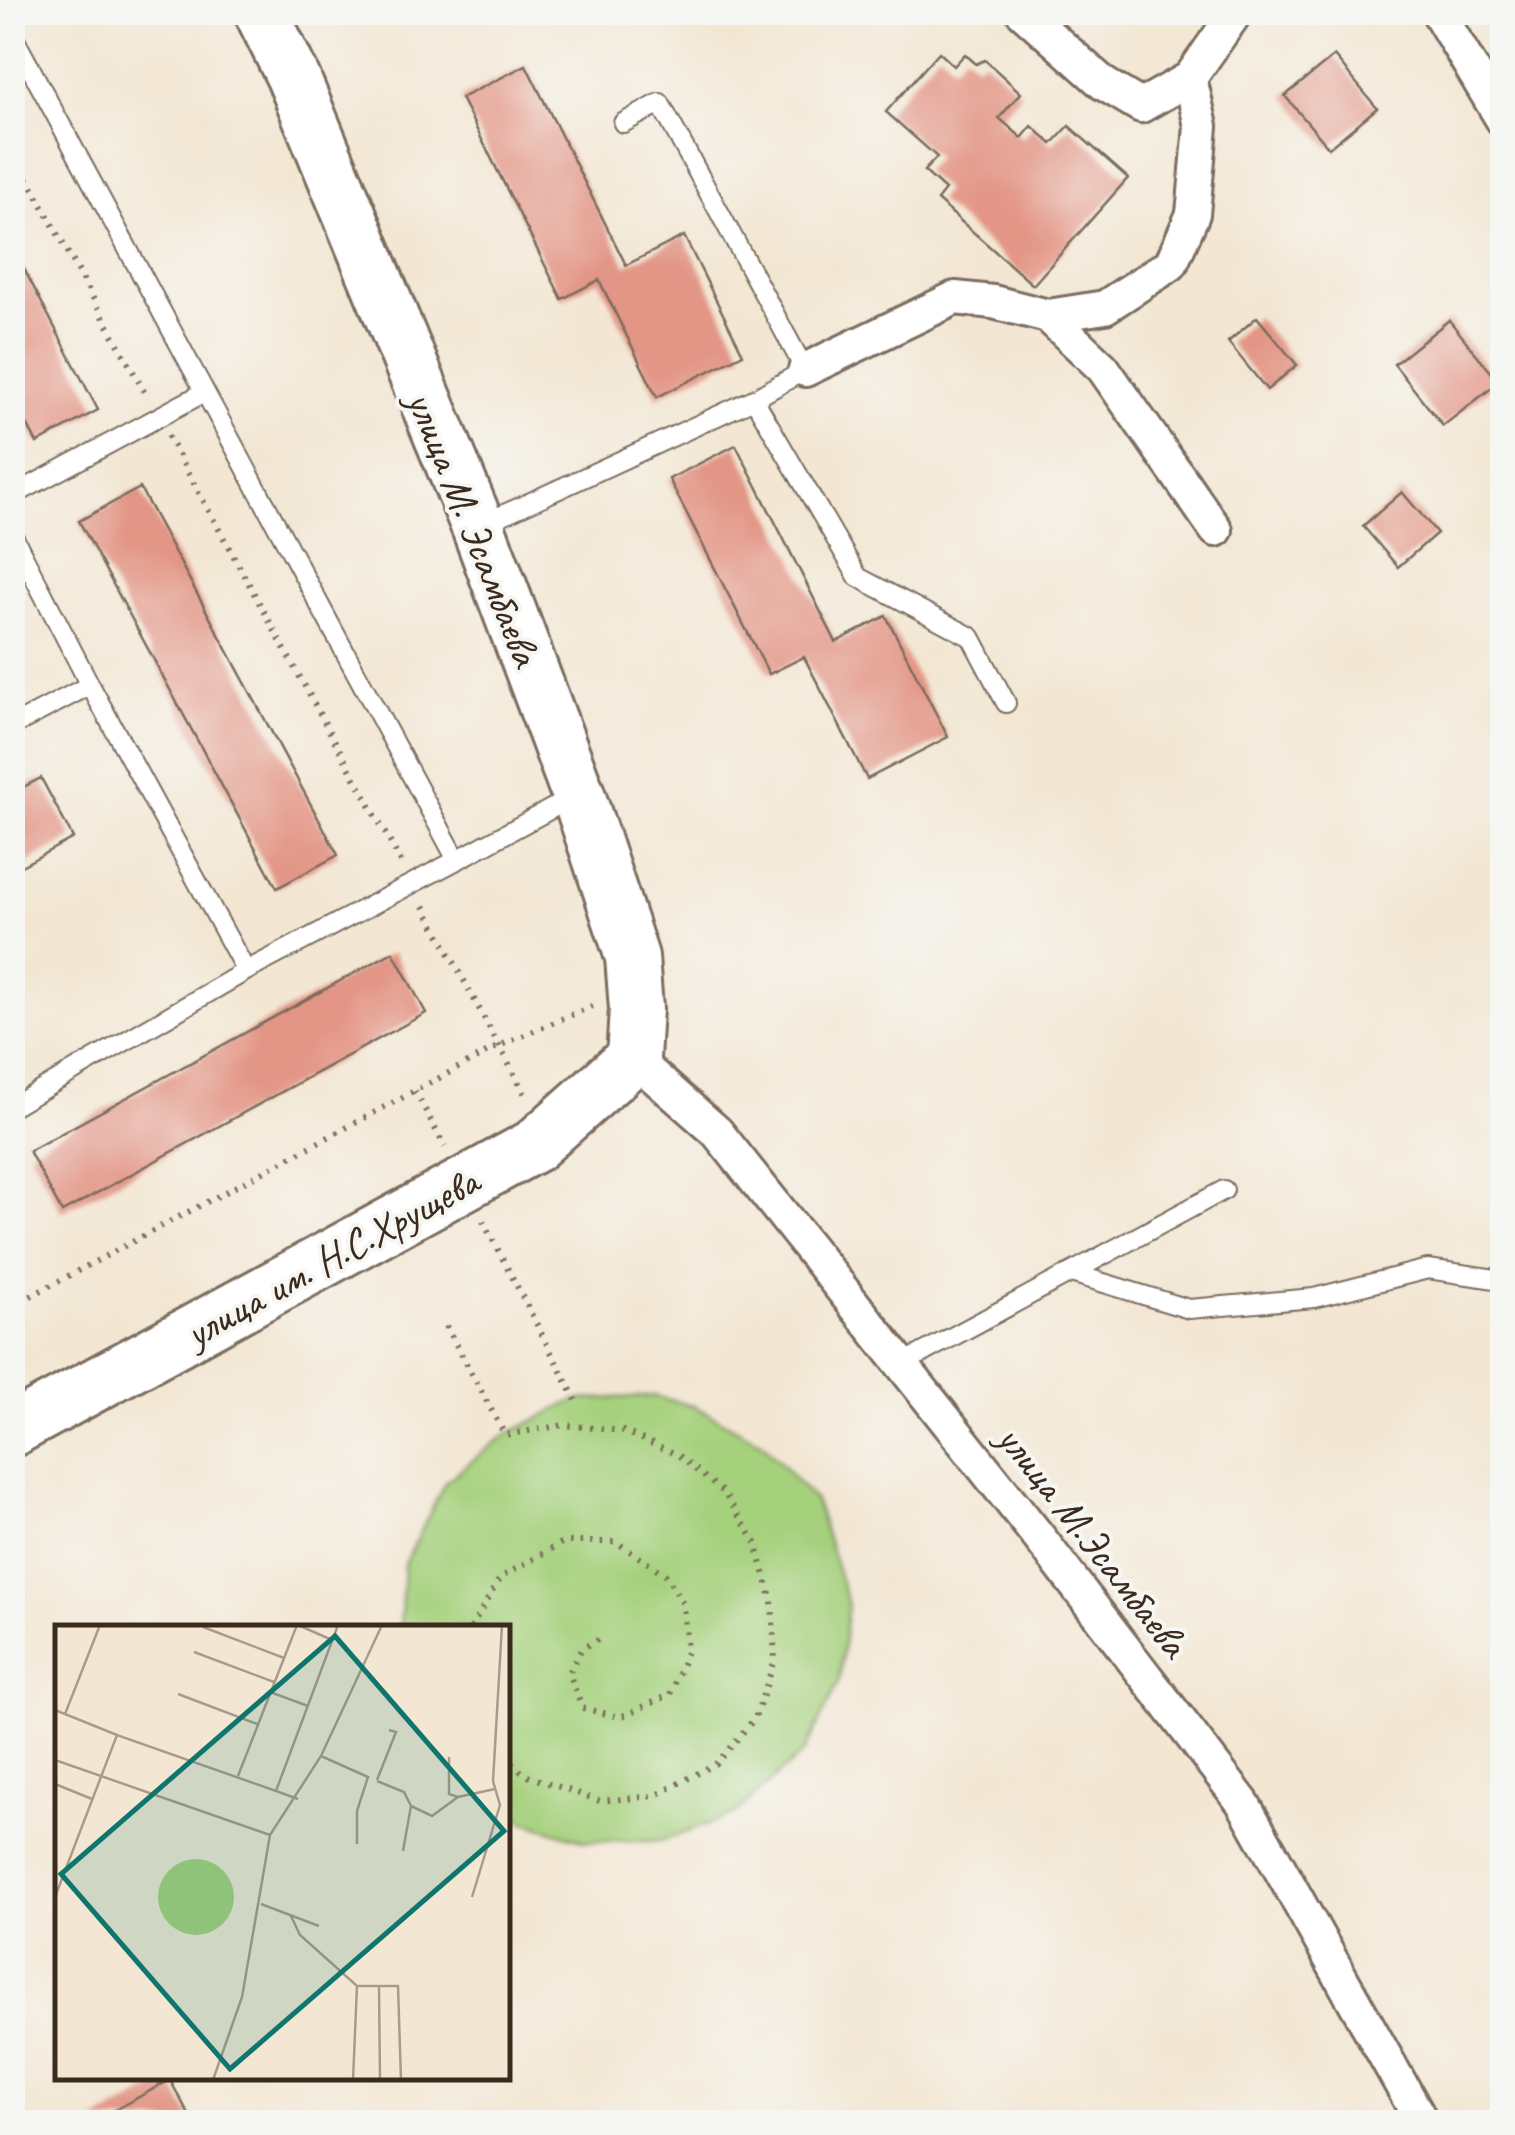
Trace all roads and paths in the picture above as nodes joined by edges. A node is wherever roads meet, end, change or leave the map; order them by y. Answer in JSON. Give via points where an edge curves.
{"nodes":[{"id":1,"x":261,"y":12,"type":"edge"},
{"id":2,"x":1024,"y":12,"type":"edge"},
{"id":3,"x":1236,"y":12,"type":"edge"},
{"id":4,"x":1438,"y":12,"type":"edge"},
{"id":5,"x":12,"y":34,"type":"edge"},
{"id":6,"x":1190,"y":78,"type":"junction"},
{"id":7,"x":1502,"y":119,"type":"edge"},
{"id":8,"x":623,"y":123,"type":"dead end"},
{"id":9,"x":12,"y":150,"type":"edge"},
{"id":10,"x":1048,"y":316,"type":"junction"},
{"id":11,"x":805,"y":370,"type":"junction"},
{"id":12,"x":206,"y":392,"type":"junction"},
{"id":13,"x":754,"y":399,"type":"junction"},
{"id":14,"x":158,"y":418,"type":"junction"},
{"id":15,"x":12,"y":496,"type":"edge"},
{"id":16,"x":478,"y":526,"type":"junction"},
{"id":17,"x":1216,"y":530,"type":"dead end"},
{"id":18,"x":12,"y":534,"type":"edge"},
{"id":19,"x":90,"y":685,"type":"junction"},
{"id":20,"x":1006,"y":703,"type":"dead end"},
{"id":21,"x":12,"y":726,"type":"edge"},
{"id":22,"x":578,"y":794,"type":"junction"},
{"id":23,"x":457,"y":860,"type":"junction"},
{"id":24,"x":412,"y":884,"type":"junction"},
{"id":25,"x":246,"y":971,"type":"junction"},
{"id":26,"x":634,"y":988,"type":"junction"},
{"id":27,"x":499,"y":1046,"type":"junction"},
{"id":28,"x":633,"y":1058,"type":"junction"},
{"id":29,"x":415,"y":1091,"type":"junction"},
{"id":30,"x":529,"y":1102,"type":"dead end"},
{"id":31,"x":12,"y":1107,"type":"edge"},
{"id":32,"x":464,"y":1184,"type":"junction"},
{"id":33,"x":1224,"y":1190,"type":"dead end"},
{"id":34,"x":1071,"y":1273,"type":"junction"},
{"id":35,"x":1502,"y":1280,"type":"edge"},
{"id":36,"x":12,"y":1306,"type":"edge"},
{"id":37,"x":446,"y":1326,"type":"dead end"},
{"id":38,"x":902,"y":1364,"type":"junction"},
{"id":39,"x":576,"y":1400,"type":"dead end"},
{"id":40,"x":12,"y":1430,"type":"edge"},
{"id":41,"x":473,"y":1625,"type":"edge"},
{"id":42,"x":602,"y":1638,"type":"dead end"},
{"id":43,"x":510,"y":1760,"type":"edge"},
{"id":44,"x":1422,"y":2122,"type":"edge"}],
"edges":[{"from":1,"to":16,"type":"main road","name":"улица М. Эсамбаева"},
{"from":2,"to":6,"type":"street","via":[[1104,84],[1141,106]]},
{"from":3,"to":6,"type":"street"},
{"from":4,"to":7,"type":"street"},
{"from":5,"to":12,"type":"lane"},
{"from":6,"to":10,"type":"street","via":[[1200,126],[1193,214],[1171,264],[1105,307]]},
{"from":8,"to":11,"type":"lane","via":[[660,103]]},
{"from":9,"to":14,"type":"path"},
{"from":10,"to":11,"type":"street","via":[[956,298]]},
{"from":10,"to":17,"type":"street","via":[[1103,368]]},
{"from":11,"to":13,"type":"lane"},
{"from":12,"to":14,"type":"lane"},
{"from":12,"to":23,"type":"lane"},
{"from":13,"to":16,"type":"lane"},
{"from":13,"to":20,"type":"lane","via":[[858,576],[971,637]]},
{"from":14,"to":15,"type":"lane"},
{"from":14,"to":24,"type":"path"},
{"from":16,"to":22,"type":"main road","name":"улица М. Эсамбаева"},
{"from":18,"to":19,"type":"lane"},
{"from":19,"to":21,"type":"lane"},
{"from":19,"to":25,"type":"lane"},
{"from":22,"to":23,"type":"lane"},
{"from":22,"to":26,"type":"main road","name":"улица М. Эсамбаева","via":[[632,957]]},
{"from":23,"to":24,"type":"lane"},
{"from":24,"to":25,"type":"lane"},
{"from":24,"to":27,"type":"path"},
{"from":25,"to":31,"type":"lane"},
{"from":26,"to":27,"type":"path"},
{"from":26,"to":28,"type":"main road","name":"улица М. Эсамбаева"},
{"from":27,"to":29,"type":"path"},
{"from":27,"to":30,"type":"path"},
{"from":28,"to":32,"type":"main road","name":"улица им. Н.С.Хрущева","via":[[534,1146]]},
{"from":28,"to":38,"type":"street","name":"улица М.Эсамбаева","via":[[717,1132]]},
{"from":29,"to":32,"type":"path"},
{"from":29,"to":36,"type":"path"},
{"from":32,"to":39,"type":"path"},
{"from":32,"to":40,"type":"main road","name":"улица им. Н.С.Хрущева"},
{"from":33,"to":34,"type":"lane"},
{"from":34,"to":35,"type":"lane","via":[[1189,1309],[1314,1298],[1428,1269]]},
{"from":34,"to":38,"type":"lane"},
{"from":37,"to":43,"type":"path","via":[[505,1436],[564,1425],[623,1431],[678,1454],[724,1493],[756,1543],[772,1601],[770,1675],[755,1718],[717,1764],[655,1796],[600,1801],[525,1775]]},
{"from":38,"to":44,"type":"street","name":"улица М.Эсамбаева","via":[[1243,1803]]},
{"from":41,"to":42,"type":"path","via":[[500,1578],[563,1542],[616,1542],[666,1575],[683,1604],[687,1651],[670,1695],[620,1718],[582,1708],[569,1673],[582,1648]]}]}
